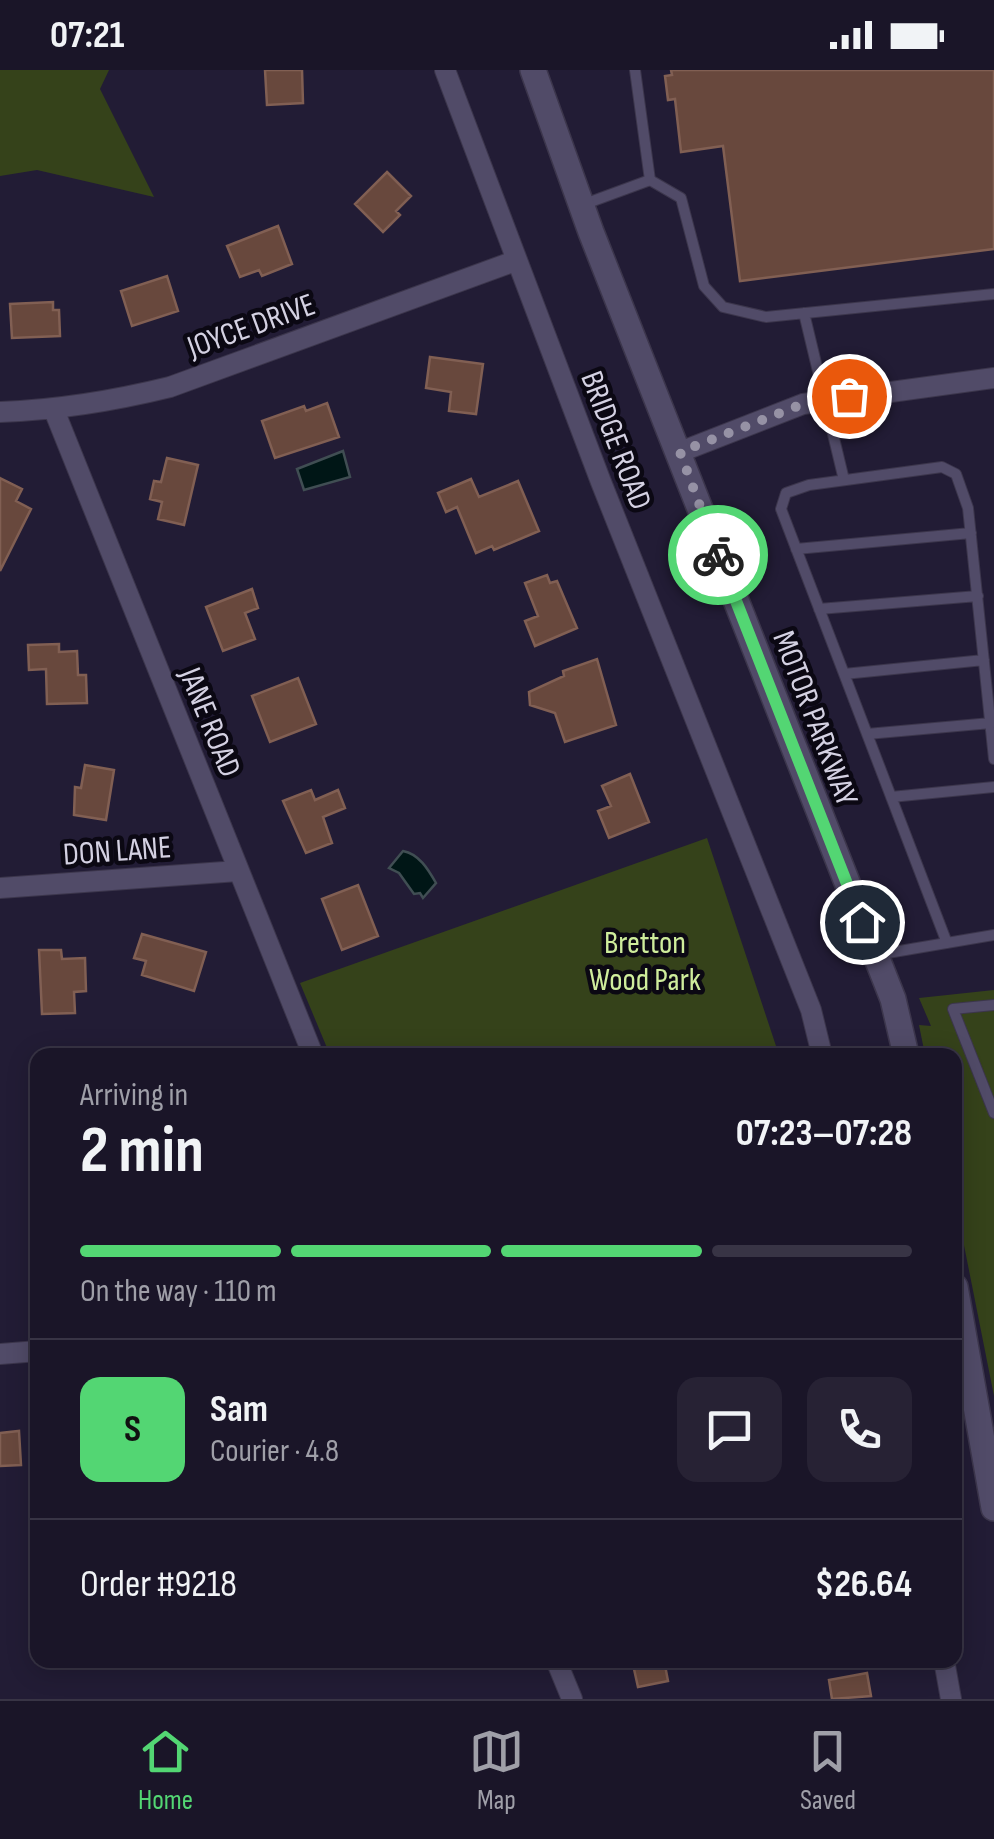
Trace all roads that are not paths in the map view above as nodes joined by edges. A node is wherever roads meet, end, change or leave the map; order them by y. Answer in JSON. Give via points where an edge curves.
{"nodes":[{"id":1,"x":445,"y":70,"type":"edge"},
{"id":2,"x":533,"y":70,"type":"edge"},
{"id":3,"x":635,"y":70,"type":"edge"},
{"id":4,"x":650,"y":180,"type":"junction"},
{"id":5,"x":582,"y":206,"type":"junction"},
{"id":6,"x":515,"y":261,"type":"junction"},
{"id":7,"x":994,"y":294,"type":"edge"},
{"id":8,"x":804,"y":314,"type":"junction"},
{"id":9,"x":994,"y":378,"type":"edge"},
{"id":10,"x":825,"y":400,"type":"junction"},
{"id":11,"x":54,"y":410,"type":"junction"},
{"id":12,"x":0,"y":412,"type":"edge"},
{"id":13,"x":680,"y":452,"type":"junction"},
{"id":14,"x":844,"y":480,"type":"junction"},
{"id":15,"x":971,"y":534,"type":"junction"},
{"id":16,"x":796,"y":548,"type":"junction"},
{"id":17,"x":978,"y":596,"type":"junction"},
{"id":18,"x":819,"y":609,"type":"junction"},
{"id":19,"x":984,"y":660,"type":"junction"},
{"id":20,"x":844,"y":674,"type":"junction"},
{"id":21,"x":990,"y":723,"type":"junction"},
{"id":22,"x":867,"y":734,"type":"junction"},
{"id":23,"x":994,"y":758,"type":"edge"},
{"id":24,"x":994,"y":787,"type":"edge"},
{"id":25,"x":891,"y":797,"type":"junction"},
{"id":26,"x":238,"y":871,"type":"junction"},
{"id":27,"x":0,"y":888,"type":"edge"},
{"id":28,"x":994,"y":935,"type":"edge"},
{"id":29,"x":947,"y":943,"type":"junction"},
{"id":30,"x":875,"y":955,"type":"junction"},
{"id":31,"x":994,"y":1005,"type":"edge"},
{"id":32,"x":310,"y":1048,"type":"edge"},
{"id":33,"x":820,"y":1048,"type":"edge"},
{"id":34,"x":904,"y":1048,"type":"edge"},
{"id":35,"x":994,"y":1114,"type":"edge"},
{"id":36,"x":962,"y":1327,"type":"edge"},
{"id":37,"x":30,"y":1352,"type":"edge"},
{"id":38,"x":0,"y":1354,"type":"edge"},
{"id":39,"x":994,"y":1508,"type":"edge"},
{"id":40,"x":559,"y":1668,"type":"edge"},
{"id":41,"x":945,"y":1668,"type":"edge"},
{"id":42,"x":572,"y":1699,"type":"edge"},
{"id":43,"x":951,"y":1699,"type":"edge"}],
"edges":[{"from":1,"to":6,"type":"street","name":"BRIDGE ROAD"},
{"from":2,"to":5,"type":"main road","name":"MOTOR PARKWAY"},
{"from":3,"to":4,"type":"lane"},
{"from":4,"to":5,"type":"lane"},
{"from":4,"to":8,"type":"lane","via":[[681,198],[704,286],[723,308],[766,317]]},
{"from":5,"to":13,"type":"main road","name":"MOTOR PARKWAY"},
{"from":6,"to":11,"type":"street","name":"JOYCE DRIVE","via":[[170,387]]},
{"from":6,"to":33,"type":"street","name":"BRIDGE ROAD","via":[[811,1010]]},
{"from":7,"to":8,"type":"lane"},
{"from":8,"to":10,"type":"lane"},
{"from":9,"to":10,"type":"street"},
{"from":10,"to":13,"type":"street"},
{"from":10,"to":14,"type":"lane"},
{"from":11,"to":12,"type":"street","name":"JOYCE DRIVE"},
{"from":11,"to":26,"type":"street","name":"JANE ROAD"},
{"from":13,"to":30,"type":"main road","name":"MOTOR PARKWAY"},
{"from":14,"to":15,"type":"lane","via":[[942,467],[956,474]]},
{"from":14,"to":16,"type":"lane","via":[[786,493],[781,508]]},
{"from":15,"to":16,"type":"lane"},
{"from":15,"to":17,"type":"lane"},
{"from":16,"to":18,"type":"lane"},
{"from":17,"to":18,"type":"lane"},
{"from":17,"to":19,"type":"lane"},
{"from":18,"to":20,"type":"lane"},
{"from":19,"to":20,"type":"lane"},
{"from":19,"to":21,"type":"lane"},
{"from":20,"to":22,"type":"lane"},
{"from":21,"to":22,"type":"lane"},
{"from":21,"to":23,"type":"lane"},
{"from":22,"to":25,"type":"lane"},
{"from":24,"to":25,"type":"lane"},
{"from":25,"to":29,"type":"lane"},
{"from":26,"to":27,"type":"street","name":"DON LANE"},
{"from":26,"to":32,"type":"street","name":"JANE ROAD"},
{"from":28,"to":29,"type":"lane"},
{"from":29,"to":30,"type":"lane"},
{"from":30,"to":34,"type":"main road","name":"MOTOR PARKWAY"},
{"from":31,"to":35,"type":"lane","via":[[954,1009]]},
{"from":36,"to":39,"type":"main road"},
{"from":37,"to":38,"type":"street"},
{"from":40,"to":42,"type":"street"},
{"from":41,"to":43,"type":"street"}]}
